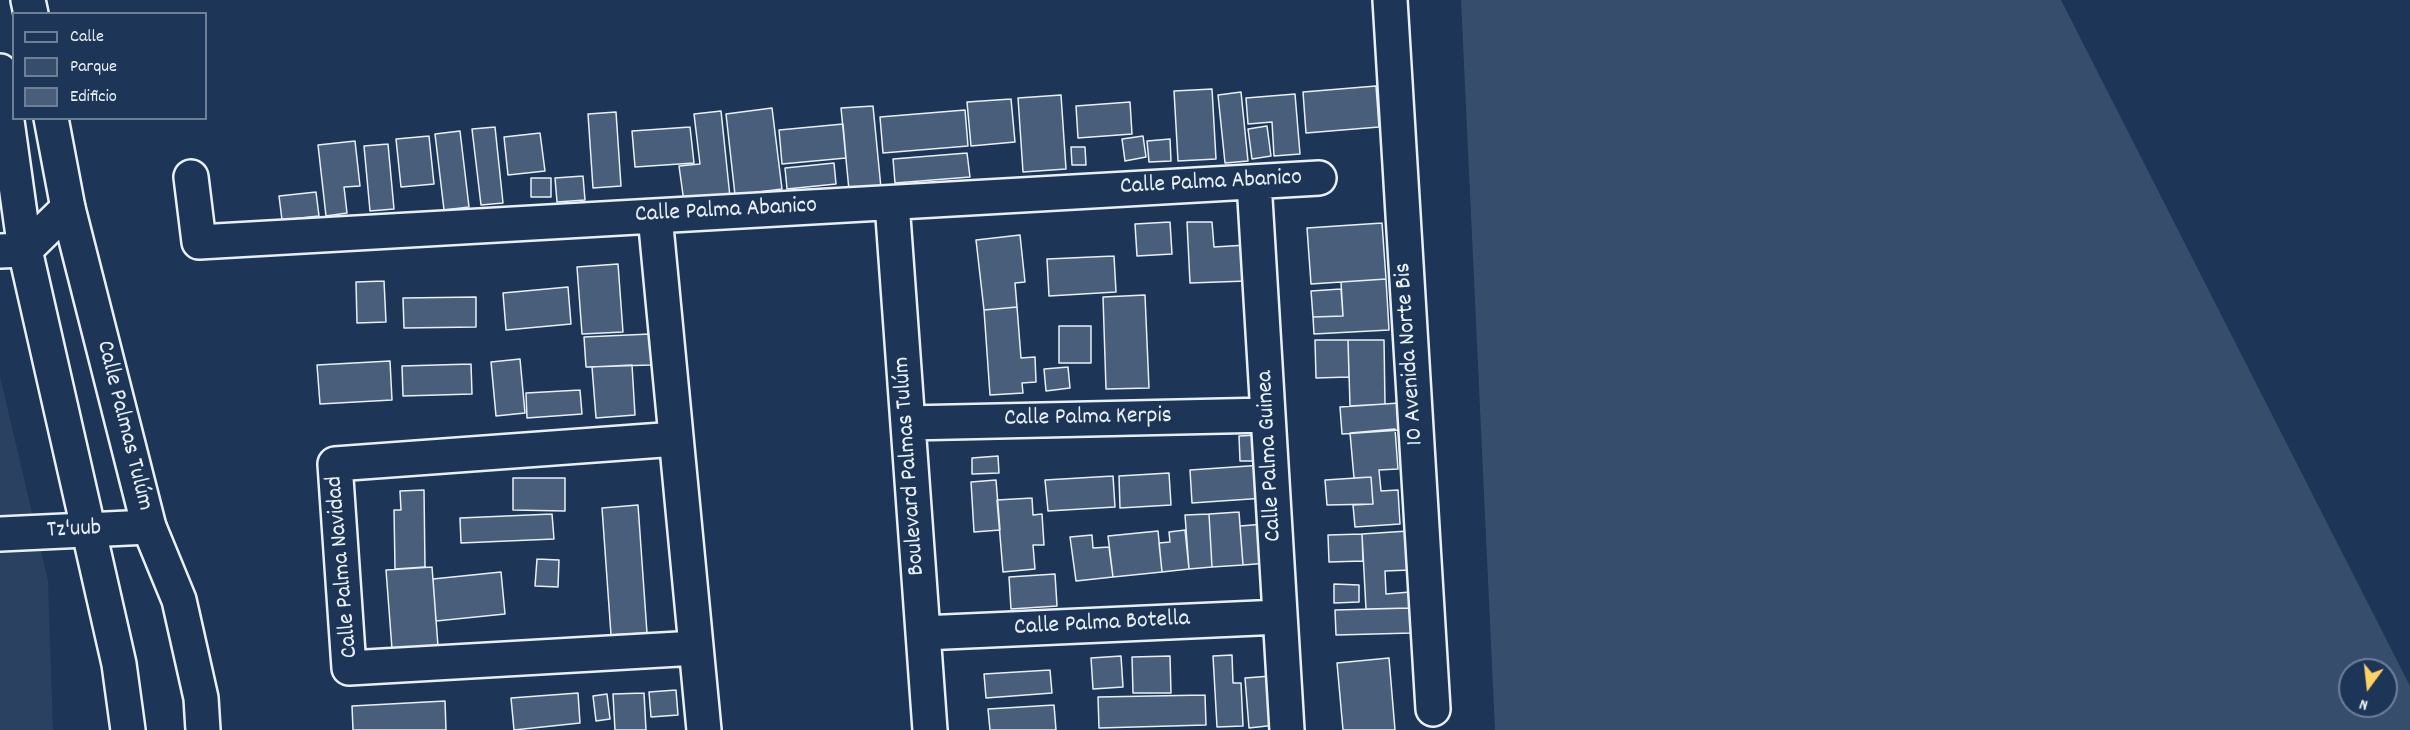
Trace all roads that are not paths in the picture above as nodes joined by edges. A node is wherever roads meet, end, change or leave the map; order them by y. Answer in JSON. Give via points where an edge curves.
{"nodes":[{"id":1,"x":1390,"y":0,"type":"edge"},
{"id":2,"x":0,"y":71,"type":"edge"},
{"id":3,"x":51,"y":120,"type":"edge"},
{"id":4,"x":191,"y":177,"type":"dead end"},
{"id":5,"x":1319,"y":178,"type":"dead end"},
{"id":6,"x":1254,"y":182,"type":"junction"},
{"id":7,"x":892,"y":203,"type":"junction"},
{"id":8,"x":69,"y":208,"type":"junction"},
{"id":9,"x":655,"y":216,"type":"junction"},
{"id":10,"x":13,"y":251,"type":"edge"},
{"id":11,"x":1268,"y":415,"type":"junction"},
{"id":12,"x":908,"y":423,"type":"junction"},
{"id":13,"x":676,"y":439,"type":"junction"},
{"id":14,"x":149,"y":527,"type":"junction"},
{"id":15,"x":89,"y":530,"type":"junction"},
{"id":16,"x":0,"y":534,"type":"edge"},
{"id":17,"x":1280,"y":617,"type":"junction"},
{"id":18,"x":923,"y":633,"type":"junction"},
{"id":19,"x":696,"y":648,"type":"junction"},
{"id":20,"x":1433,"y":709,"type":"dead end"},
{"id":21,"x":129,"y":730,"type":"edge"},
{"id":22,"x":203,"y":730,"type":"edge"},
{"id":23,"x":704,"y":730,"type":"edge"},
{"id":24,"x":930,"y":730,"type":"edge"},
{"id":25,"x":1287,"y":730,"type":"edge"}],
"edges":[{"from":1,"to":20,"type":"street","name":"10 Avenida Norte Bis"},
{"from":2,"to":10,"type":"street"},
{"from":3,"to":8,"type":"street","name":"Calle Palmas Tulúm"},
{"from":4,"to":9,"type":"street","name":"Calle Palma Abanico","via":[[199,242]]},
{"from":5,"to":6,"type":"street","name":"Calle Palma Abanico"},
{"from":6,"to":7,"type":"street","name":"Calle Palma Abanico"},
{"from":6,"to":11,"type":"street","name":"Calle Palma Guinea"},
{"from":7,"to":9,"type":"street","name":"Calle Palma Abanico"},
{"from":7,"to":12,"type":"street","name":"Boulevard Palmas Tulúm"},
{"from":8,"to":10,"type":"street"},
{"from":8,"to":14,"type":"street","name":"Calle Palmas Tulúm"},
{"from":9,"to":13,"type":"street"},
{"from":10,"to":15,"type":"street"},
{"from":11,"to":12,"type":"street","name":"Calle Palma Kerpis"},
{"from":11,"to":17,"type":"street","name":"Calle Palma Guinea"},
{"from":12,"to":18,"type":"street","name":"Boulevard Palmas Tulúm"},
{"from":13,"to":19,"type":"street"},
{"from":13,"to":19,"type":"street","name":"Calle Palma Navidad","via":[[335,464],[349,668]]},
{"from":14,"to":15,"type":"street","name":"Tz'uub"},
{"from":14,"to":22,"type":"street","name":"Calle Palmas Tulúm","via":[[179,600],[201,698]]},
{"from":15,"to":16,"type":"street","name":"Tz'uub"},
{"from":15,"to":21,"type":"street","via":[[119,664]]},
{"from":17,"to":18,"type":"street","name":"Calle Palma Botella"},
{"from":17,"to":25,"type":"street","name":"Calle Palma Guinea"},
{"from":18,"to":24,"type":"street","name":"Boulevard Palmas Tulúm"},
{"from":19,"to":23,"type":"street"}]}
